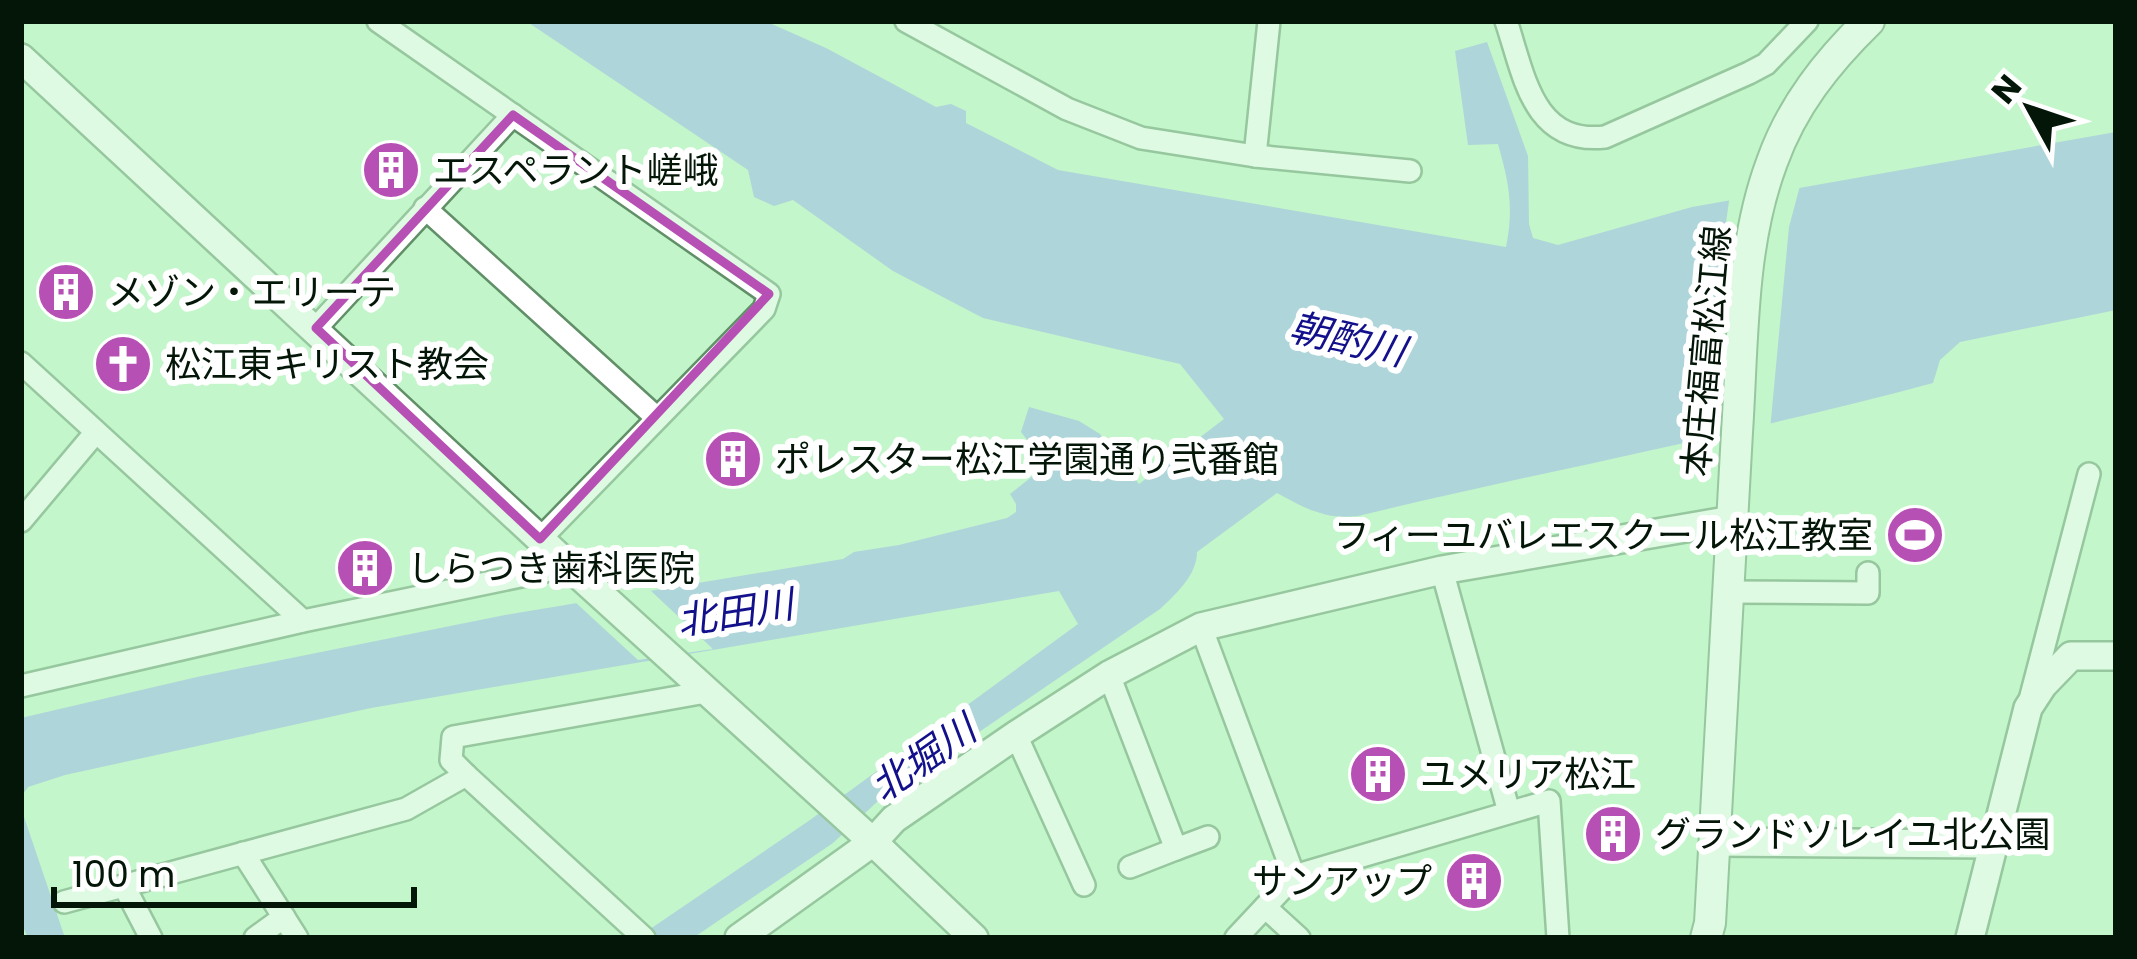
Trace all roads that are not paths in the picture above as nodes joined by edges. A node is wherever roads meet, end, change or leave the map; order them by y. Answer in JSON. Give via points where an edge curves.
{"nodes":[{"id":1,"x":378,"y":21,"type":"edge"},
{"id":2,"x":1269,"y":21,"type":"edge"},
{"id":3,"x":1506,"y":21,"type":"edge"},
{"id":4,"x":1807,"y":21,"type":"edge"},
{"id":5,"x":1869,"y":21,"type":"edge"},
{"id":6,"x":920,"y":24,"type":"edge"},
{"id":7,"x":21,"y":58,"type":"edge"},
{"id":8,"x":513,"y":115,"type":"junction"},
{"id":9,"x":1255,"y":155,"type":"junction"},
{"id":10,"x":1410,"y":171,"type":"dead end"},
{"id":11,"x":425,"y":208,"type":"junction"},
{"id":12,"x":316,"y":328,"type":"junction"},
{"id":13,"x":21,"y":363,"type":"edge"},
{"id":14,"x":658,"y":418,"type":"junction"},
{"id":15,"x":95,"y":432,"type":"junction"},
{"id":16,"x":2089,"y":474,"type":"dead end"},
{"id":17,"x":1732,"y":520,"type":"junction"},
{"id":18,"x":21,"y":521,"type":"edge"},
{"id":19,"x":540,"y":538,"type":"junction"},
{"id":20,"x":1442,"y":570,"type":"junction"},
{"id":21,"x":1868,"y":573,"type":"dead end"},
{"id":22,"x":578,"y":574,"type":"junction"},
{"id":23,"x":1728,"y":592,"type":"junction"},
{"id":24,"x":303,"y":621,"type":"junction"},
{"id":25,"x":1202,"y":627,"type":"junction"},
{"id":26,"x":2116,"y":656,"type":"edge"},
{"id":27,"x":1109,"y":676,"type":"junction"},
{"id":28,"x":699,"y":685,"type":"junction"},
{"id":29,"x":21,"y":686,"type":"edge"},
{"id":30,"x":2028,"y":708,"type":"junction"},
{"id":31,"x":1016,"y":735,"type":"junction"},
{"id":32,"x":466,"y":775,"type":"junction"},
{"id":33,"x":1509,"y":812,"type":"junction"},
{"id":34,"x":866,"y":835,"type":"junction"},
{"id":35,"x":1208,"y":837,"type":"dead end"},
{"id":36,"x":1715,"y":842,"type":"junction"},
{"id":37,"x":1993,"y":844,"type":"junction"},
{"id":38,"x":1176,"y":849,"type":"junction"},
{"id":39,"x":243,"y":854,"type":"junction"},
{"id":40,"x":1130,"y":867,"type":"dead end"},
{"id":41,"x":1294,"y":877,"type":"junction"},
{"id":42,"x":1084,"y":885,"type":"dead end"},
{"id":43,"x":124,"y":886,"type":"junction"},
{"id":44,"x":64,"y":902,"type":"dead end"},
{"id":45,"x":1265,"y":907,"type":"junction"},
{"id":46,"x":284,"y":917,"type":"junction"},
{"id":47,"x":641,"y":935,"type":"edge"},
{"id":48,"x":151,"y":938,"type":"edge"},
{"id":49,"x":255,"y":938,"type":"edge"},
{"id":50,"x":297,"y":938,"type":"edge"},
{"id":51,"x":739,"y":938,"type":"edge"},
{"id":52,"x":974,"y":938,"type":"edge"},
{"id":53,"x":1236,"y":938,"type":"edge"},
{"id":54,"x":1299,"y":938,"type":"edge"},
{"id":55,"x":1558,"y":938,"type":"edge"},
{"id":56,"x":1706,"y":938,"type":"edge"},
{"id":57,"x":1970,"y":938,"type":"edge"}],
"edges":[{"from":1,"to":8,"type":"street"},
{"from":2,"to":9,"type":"street"},
{"from":3,"to":4,"type":"street","via":[[1541,113],[1569,134],[1591,138],[1766,64]]},
{"from":5,"to":17,"type":"main road","name":"本庄福富松江線","via":[[1813,83],[1771,164],[1748,273]]},
{"from":6,"to":9,"type":"street","via":[[1067,109],[1141,138]]},
{"from":7,"to":12,"type":"street"},
{"from":8,"to":11,"type":"street"},
{"from":8,"to":14,"type":"street","via":[[769,294],[764,309]]},
{"from":9,"to":10,"type":"street"},
{"from":11,"to":12,"type":"street"},
{"from":11,"to":14,"type":"street"},
{"from":12,"to":19,"type":"street"},
{"from":13,"to":15,"type":"street"},
{"from":14,"to":19,"type":"street"},
{"from":15,"to":18,"type":"street"},
{"from":15,"to":24,"type":"street"},
{"from":16,"to":30,"type":"street"},
{"from":17,"to":20,"type":"street"},
{"from":17,"to":23,"type":"main road","name":"本庄福富松江線"},
{"from":19,"to":22,"type":"street"},
{"from":20,"to":25,"type":"street"},
{"from":20,"to":33,"type":"street"},
{"from":21,"to":23,"type":"street","via":[[1868,593]]},
{"from":22,"to":24,"type":"street"},
{"from":22,"to":28,"type":"street"},
{"from":23,"to":36,"type":"main road","name":"本庄福富松江線"},
{"from":24,"to":29,"type":"street"},
{"from":25,"to":27,"type":"street"},
{"from":25,"to":41,"type":"street"},
{"from":26,"to":30,"type":"street","via":[[2071,656]]},
{"from":27,"to":31,"type":"street"},
{"from":27,"to":38,"type":"street"},
{"from":28,"to":32,"type":"street","via":[[453,737],[451,760]]},
{"from":28,"to":34,"type":"street"},
{"from":30,"to":37,"type":"street"},
{"from":31,"to":34,"type":"street"},
{"from":31,"to":42,"type":"street"},
{"from":32,"to":39,"type":"street","via":[[406,808]]},
{"from":32,"to":47,"type":"street"},
{"from":33,"to":41,"type":"street"},
{"from":33,"to":55,"type":"street","via":[[1549,801]]},
{"from":34,"to":51,"type":"street"},
{"from":34,"to":52,"type":"street"},
{"from":35,"to":38,"type":"street"},
{"from":36,"to":37,"type":"street"},
{"from":36,"to":56,"type":"main road","name":"本庄福富松江線"},
{"from":37,"to":57,"type":"street"},
{"from":38,"to":40,"type":"street"},
{"from":39,"to":43,"type":"street"},
{"from":39,"to":46,"type":"street"},
{"from":41,"to":45,"type":"street"},
{"from":43,"to":44,"type":"street"},
{"from":43,"to":48,"type":"street"},
{"from":45,"to":53,"type":"street"},
{"from":45,"to":54,"type":"street"},
{"from":46,"to":49,"type":"street"},
{"from":46,"to":50,"type":"street"}]}
